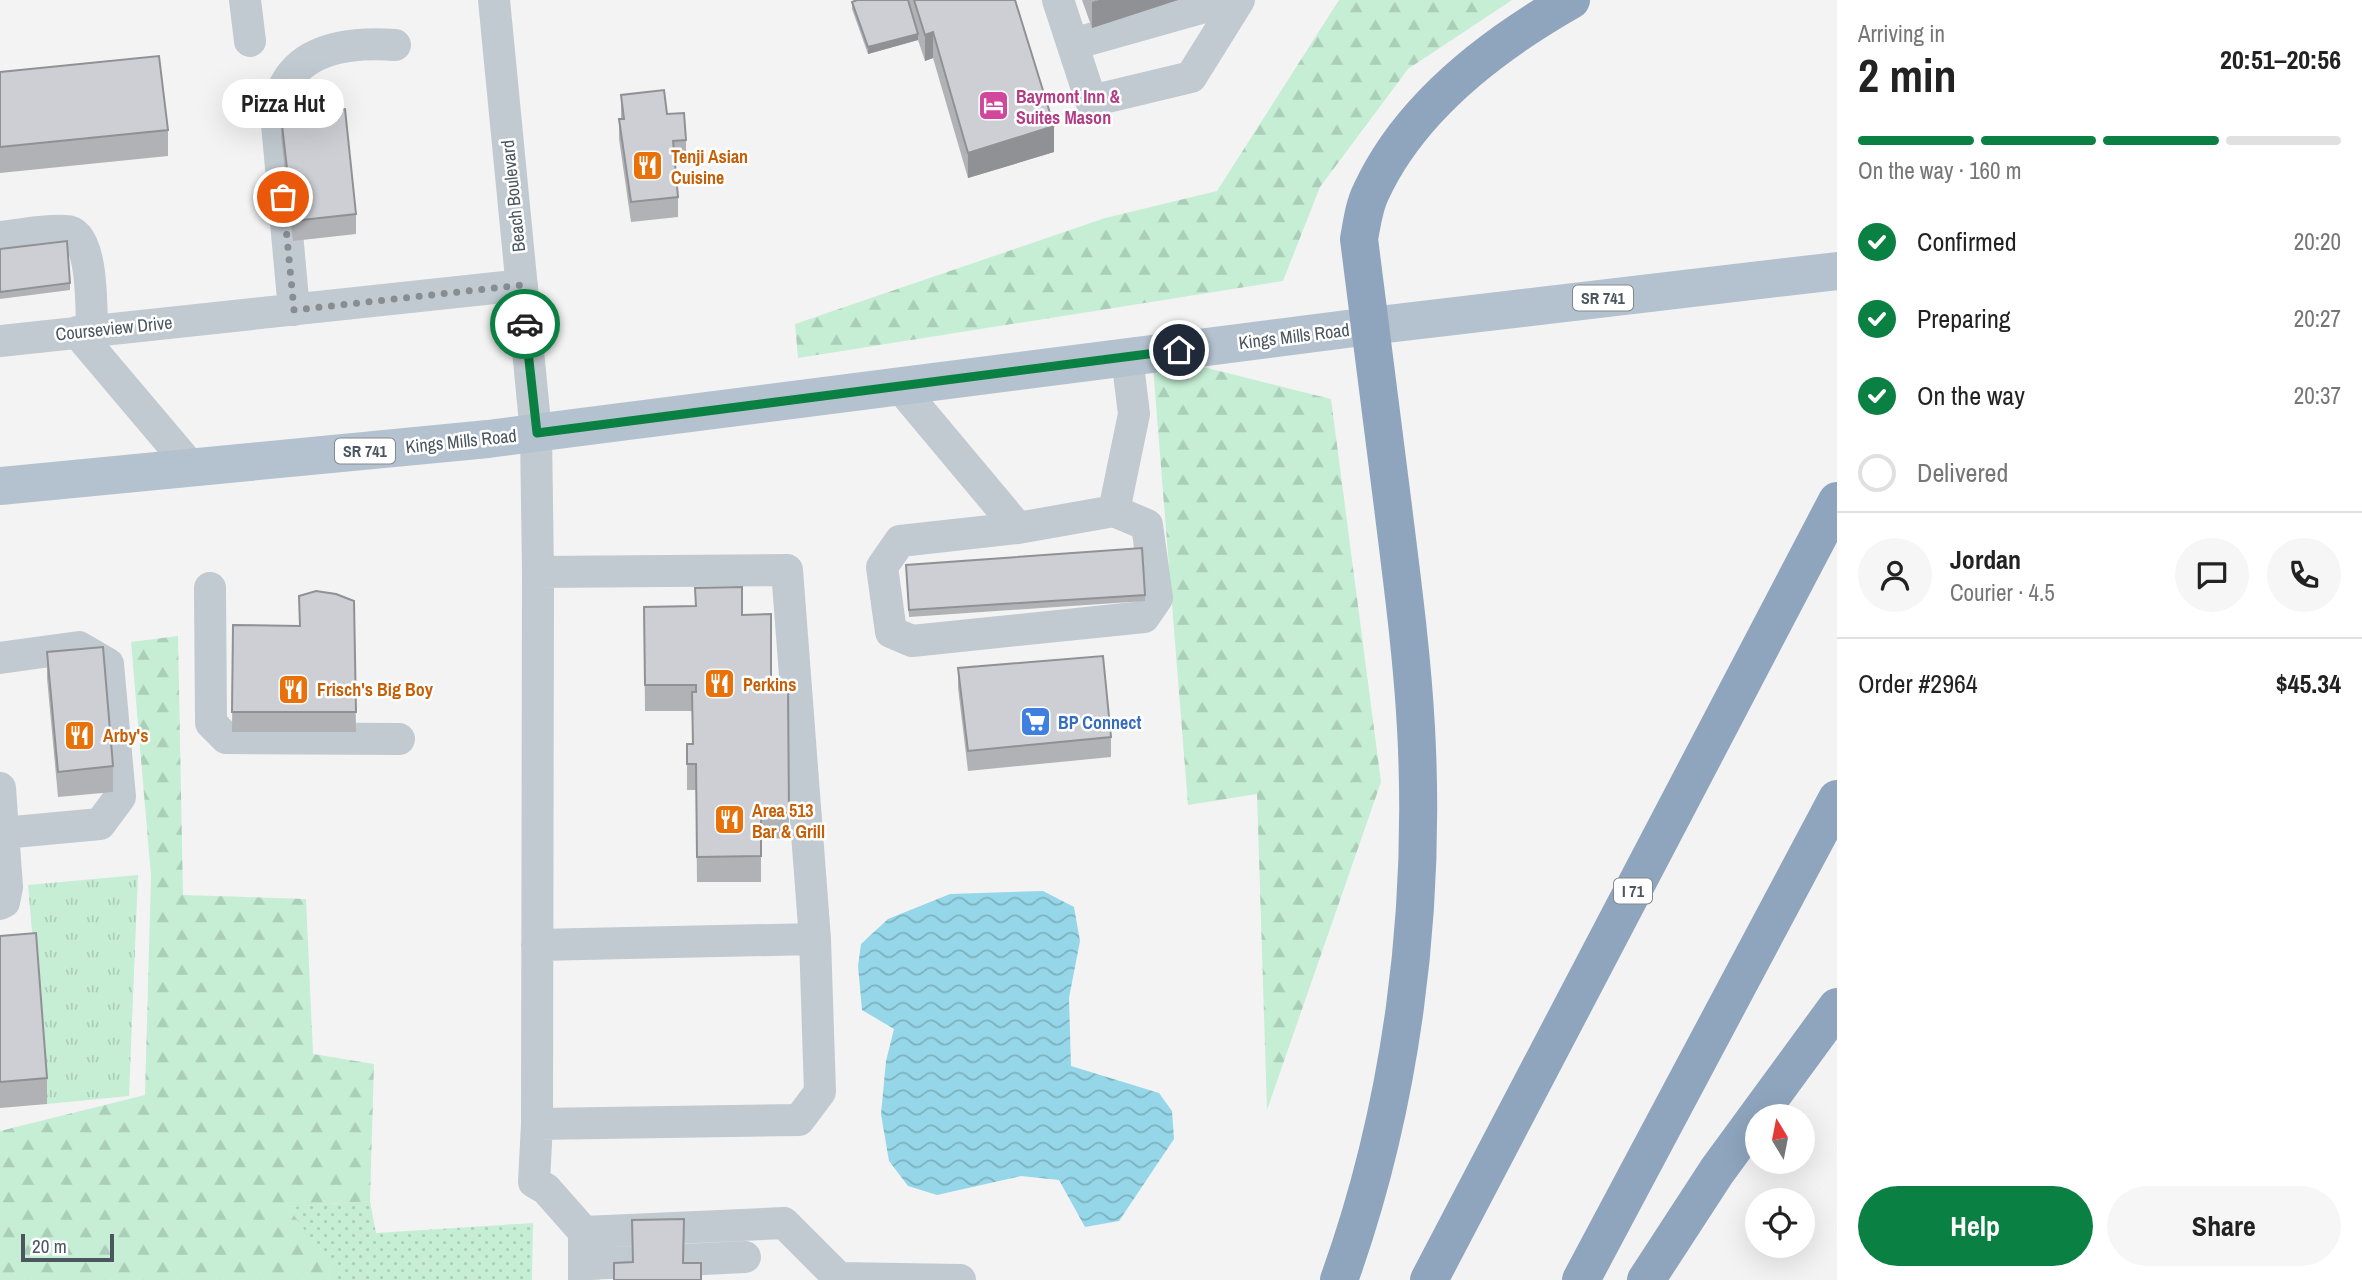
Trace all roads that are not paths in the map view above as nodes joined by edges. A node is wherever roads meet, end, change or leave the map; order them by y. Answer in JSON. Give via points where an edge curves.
{"nodes":[{"id":1,"x":245,"y":0,"type":"edge"},
{"id":2,"x":494,"y":0,"type":"edge"},
{"id":3,"x":1058,"y":0,"type":"edge"},
{"id":4,"x":1229,"y":0,"type":"edge"},
{"id":5,"x":1239,"y":0,"type":"edge"},
{"id":6,"x":1571,"y":0,"type":"edge"},
{"id":7,"x":250,"y":41,"type":"dead end"},
{"id":8,"x":1073,"y":44,"type":"junction"},
{"id":9,"x":395,"y":45,"type":"dead end"},
{"id":10,"x":0,"y":237,"type":"edge"},
{"id":11,"x":1837,"y":271,"type":"edge"},
{"id":12,"x":522,"y":285,"type":"junction"},
{"id":13,"x":294,"y":310,"type":"junction"},
{"id":14,"x":1370,"y":326,"type":"junction"},
{"id":15,"x":85,"y":332,"type":"junction"},
{"id":16,"x":0,"y":341,"type":"edge"},
{"id":17,"x":1127,"y":357,"type":"junction"},
{"id":18,"x":900,"y":387,"type":"junction"},
{"id":19,"x":537,"y":433,"type":"junction"},
{"id":20,"x":192,"y":468,"type":"junction"},
{"id":21,"x":0,"y":486,"type":"edge"},
{"id":22,"x":1837,"y":501,"type":"edge"},
{"id":23,"x":1114,"y":511,"type":"junction"},
{"id":24,"x":1018,"y":528,"type":"junction"},
{"id":25,"x":538,"y":572,"type":"junction"},
{"id":26,"x":210,"y":588,"type":"dead end"},
{"id":27,"x":0,"y":658,"type":"edge"},
{"id":28,"x":399,"y":739,"type":"dead end"},
{"id":29,"x":0,"y":788,"type":"edge"},
{"id":30,"x":1837,"y":799,"type":"edge"},
{"id":31,"x":4,"y":845,"type":"junction"},
{"id":32,"x":0,"y":904,"type":"edge"},
{"id":33,"x":815,"y":939,"type":"junction"},
{"id":34,"x":537,"y":944,"type":"junction"},
{"id":35,"x":1837,"y":1007,"type":"edge"},
{"id":36,"x":537,"y":1124,"type":"junction"},
{"id":37,"x":584,"y":1232,"type":"junction"},
{"id":38,"x":745,"y":1257,"type":"dead end"},
{"id":39,"x":683,"y":1260,"type":"edge"},
{"id":40,"x":633,"y":1262,"type":"edge"},
{"id":41,"x":584,"y":1272,"type":"edge"},
{"id":42,"x":960,"y":1280,"type":"edge"},
{"id":43,"x":1339,"y":1280,"type":"edge"},
{"id":44,"x":1429,"y":1280,"type":"edge"},
{"id":45,"x":1581,"y":1280,"type":"edge"},
{"id":46,"x":1646,"y":1280,"type":"edge"}],
"edges":[{"from":1,"to":7,"type":"street"},
{"from":2,"to":12,"type":"street","name":"Beach Boulevard"},
{"from":3,"to":8,"type":"street"},
{"from":4,"to":8,"type":"street"},
{"from":5,"to":8,"type":"street","via":[[1191,77],[1091,101]]},
{"from":6,"to":14,"type":"highway","via":[[1471,69],[1436,100],[1392,153],[1370,194],[1359,239]]},
{"from":9,"to":13,"type":"street","via":[[363,43],[329,49],[306,61],[281,96],[277,124]]},
{"from":10,"to":15,"type":"street","via":[[69,230],[79,236],[86,250]]},
{"from":11,"to":14,"type":"main road","name":"Kings Mills Road","number":"SR 741"},
{"from":12,"to":13,"type":"street","name":"Courseview Drive"},
{"from":12,"to":19,"type":"street","name":"Beach Boulevard"},
{"from":13,"to":15,"type":"street","name":"Courseview Drive"},
{"from":14,"to":17,"type":"main road","name":"Kings Mills Road","number":"SR 741"},
{"from":14,"to":43,"type":"highway","via":[[1416,726],[1415,910],[1394,1071],[1375,1161]]},
{"from":15,"to":16,"type":"street","name":"Courseview Drive"},
{"from":15,"to":20,"type":"street"},
{"from":17,"to":18,"type":"main road","name":"Kings Mills Road","number":"SR 741"},
{"from":17,"to":23,"type":"street","via":[[1134,414]]},
{"from":18,"to":19,"type":"main road","name":"Kings Mills Road","number":"SR 741"},
{"from":18,"to":24,"type":"street"},
{"from":19,"to":20,"type":"main road","name":"Kings Mills Road","number":"SR 741"},
{"from":19,"to":25,"type":"street","name":"Beach Boulevard"},
{"from":20,"to":21,"type":"main road","name":"Kings Mills Road","number":"SR 741"},
{"from":22,"to":44,"type":"highway","number":"I 71"},
{"from":23,"to":24,"type":"street"},
{"from":23,"to":24,"type":"street","via":[[1147,525],[1157,598],[1144,617],[912,642],[891,632],[882,567],[900,541]]},
{"from":25,"to":33,"type":"street","via":[[787,570]]},
{"from":25,"to":34,"type":"street","name":"Beach Boulevard"},
{"from":26,"to":28,"type":"street","via":[[211,723],[226,738]]},
{"from":27,"to":31,"type":"street","via":[[79,647],[108,664],[120,797],[100,824]]},
{"from":29,"to":31,"type":"street"},
{"from":30,"to":45,"type":"highway"},
{"from":31,"to":32,"type":"street","via":[[7,887]]},
{"from":33,"to":34,"type":"street"},
{"from":33,"to":36,"type":"street","via":[[820,1092],[799,1120]]},
{"from":34,"to":36,"type":"street","name":"Beach Boulevard"},
{"from":35,"to":46,"type":"highway","via":[[1717,1171]]},
{"from":36,"to":37,"type":"street","name":"Beach Boulevard","via":[[534,1182],[546,1189]]},
{"from":37,"to":41,"type":"street"},
{"from":37,"to":42,"type":"street","via":[[784,1223],[839,1278]]},
{"from":38,"to":39,"type":"street"},
{"from":40,"to":41,"type":"street"}]}
